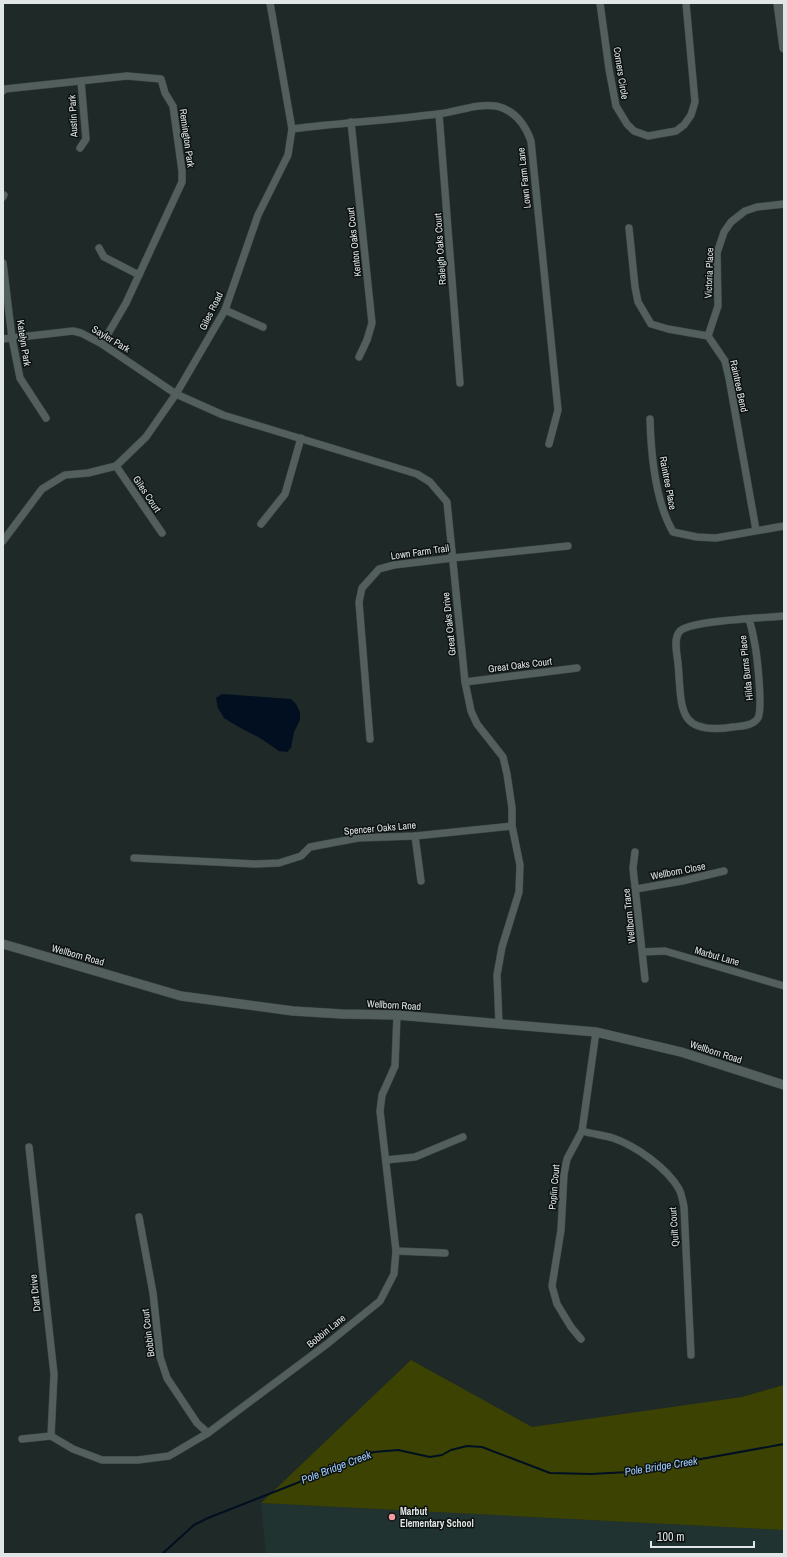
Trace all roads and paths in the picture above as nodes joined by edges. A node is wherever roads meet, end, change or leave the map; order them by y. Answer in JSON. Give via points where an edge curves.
{"nodes":[{"id":1,"x":270,"y":3,"type":"edge"},
{"id":2,"x":600,"y":3,"type":"edge"},
{"id":3,"x":686,"y":3,"type":"edge"},
{"id":4,"x":778,"y":3,"type":"edge"},
{"id":5,"x":784,"y":48,"type":"edge"},
{"id":6,"x":81,"y":81,"type":"junction"},
{"id":7,"x":3,"y":91,"type":"edge"},
{"id":8,"x":439,"y":114,"type":"junction"},
{"id":9,"x":351,"y":122,"type":"junction"},
{"id":10,"x":292,"y":129,"type":"junction"},
{"id":11,"x":80,"y":148,"type":"dead end"},
{"id":12,"x":784,"y":204,"type":"edge"},
{"id":13,"x":629,"y":228,"type":"dead end"},
{"id":14,"x":100,"y":248,"type":"dead end"},
{"id":15,"x":3,"y":263,"type":"edge"},
{"id":16,"x":139,"y":275,"type":"junction"},
{"id":17,"x":225,"y":310,"type":"junction"},
{"id":18,"x":264,"y":327,"type":"dead end"},
{"id":19,"x":708,"y":336,"type":"junction"},
{"id":20,"x":12,"y":338,"type":"junction"},
{"id":21,"x":3,"y":339,"type":"edge"},
{"id":22,"x":102,"y":344,"type":"junction"},
{"id":23,"x":359,"y":357,"type":"dead end"},
{"id":24,"x":460,"y":383,"type":"dead end"},
{"id":25,"x":176,"y":394,"type":"junction"},
{"id":26,"x":46,"y":418,"type":"dead end"},
{"id":27,"x":650,"y":419,"type":"dead end"},
{"id":28,"x":301,"y":438,"type":"junction"},
{"id":29,"x":549,"y":444,"type":"dead end"},
{"id":30,"x":116,"y":466,"type":"junction"},
{"id":31,"x":261,"y":524,"type":"dead end"},
{"id":32,"x":784,"y":526,"type":"edge"},
{"id":33,"x":756,"y":530,"type":"junction"},
{"id":34,"x":162,"y":533,"type":"dead end"},
{"id":35,"x":3,"y":541,"type":"edge"},
{"id":36,"x":568,"y":546,"type":"dead end"},
{"id":37,"x":453,"y":558,"type":"junction"},
{"id":38,"x":784,"y":616,"type":"edge"},
{"id":39,"x":749,"y":619,"type":"junction"},
{"id":40,"x":577,"y":668,"type":"dead end"},
{"id":41,"x":465,"y":682,"type":"junction"},
{"id":42,"x":370,"y":739,"type":"dead end"},
{"id":43,"x":512,"y":826,"type":"junction"},
{"id":44,"x":415,"y":836,"type":"junction"},
{"id":45,"x":635,"y":852,"type":"dead end"},
{"id":46,"x":134,"y":858,"type":"dead end"},
{"id":47,"x":724,"y":871,"type":"dead end"},
{"id":48,"x":420,"y":881,"type":"dead end"},
{"id":49,"x":636,"y":889,"type":"junction"},
{"id":50,"x":3,"y":944,"type":"edge"},
{"id":51,"x":643,"y":952,"type":"junction"},
{"id":52,"x":645,"y":979,"type":"dead end"},
{"id":53,"x":784,"y":986,"type":"edge"},
{"id":54,"x":397,"y":1015,"type":"junction"},
{"id":55,"x":499,"y":1024,"type":"junction"},
{"id":56,"x":596,"y":1032,"type":"junction"},
{"id":57,"x":784,"y":1085,"type":"edge"},
{"id":58,"x":582,"y":1131,"type":"junction"},
{"id":59,"x":463,"y":1137,"type":"dead end"},
{"id":60,"x":29,"y":1147,"type":"dead end"},
{"id":61,"x":386,"y":1160,"type":"junction"},
{"id":62,"x":139,"y":1217,"type":"dead end"},
{"id":63,"x":396,"y":1251,"type":"junction"},
{"id":64,"x":445,"y":1253,"type":"dead end"},
{"id":65,"x":581,"y":1339,"type":"dead end"},
{"id":66,"x":691,"y":1355,"type":"dead end"},
{"id":67,"x":208,"y":1433,"type":"junction"},
{"id":68,"x":51,"y":1436,"type":"junction"},
{"id":69,"x":22,"y":1439,"type":"dead end"}],
"edges":[{"from":1,"to":10,"type":"street","name":"Giles Road"},
{"from":2,"to":3,"type":"street","name":"Corners Circle","via":[[616,106],[634,131],[648,136],[676,131],[691,115],[695,102]]},
{"from":4,"to":5,"type":"street"},
{"from":6,"to":7,"type":"street","name":"Remington Park"},
{"from":6,"to":11,"type":"street","name":"Austin Park","via":[[86,140]]},
{"from":6,"to":16,"type":"street","name":"Remington Park","via":[[127,76],[162,79],[165,93],[173,106],[182,182]]},
{"from":8,"to":9,"type":"street","name":"Lown Farm Lane"},
{"from":8,"to":24,"type":"street","name":"Raleigh Oaks Court"},
{"from":8,"to":29,"type":"street","name":"Lown Farm Lane","via":[[496,106],[515,115],[529,136],[558,410]]},
{"from":9,"to":10,"type":"street","name":"Lown Farm Lane"},
{"from":9,"to":23,"type":"street","name":"Kenton Oaks Court","via":[[372,324]]},
{"from":10,"to":17,"type":"street","name":"Giles Road","via":[[288,156],[258,215]]},
{"from":12,"to":19,"type":"street","name":"Victoria Place","via":[[745,211],[731,222],[724,232],[717,253],[718,306]]},
{"from":13,"to":19,"type":"street","via":[[638,302],[651,324]]},
{"from":14,"to":16,"type":"street","via":[[104,257]]},
{"from":15,"to":20,"type":"street","name":"Katelyn Park"},
{"from":16,"to":22,"type":"street","name":"Remington Park"},
{"from":17,"to":18,"type":"street"},
{"from":17,"to":25,"type":"street","name":"Giles Road"},
{"from":19,"to":33,"type":"street","name":"Raintree Bend","via":[[725,361]]},
{"from":20,"to":21,"type":"street","name":"Sayler Park"},
{"from":20,"to":22,"type":"street","name":"Sayler Park","via":[[73,331]]},
{"from":20,"to":26,"type":"street","name":"Katelyn Park","via":[[20,378]]},
{"from":22,"to":25,"type":"street","name":"Sayler Park"},
{"from":25,"to":28,"type":"street","name":"Great Oaks Drive","via":[[223,415]]},
{"from":25,"to":30,"type":"street","name":"Giles Road","via":[[146,437]]},
{"from":27,"to":33,"type":"street","name":"Raintree Place","via":[[650,439],[659,496],[665,518],[673,532],[716,538]]},
{"from":28,"to":31,"type":"street","via":[[284,494]]},
{"from":28,"to":37,"type":"street","name":"Great Oaks Drive","via":[[417,474],[430,482],[447,502]]},
{"from":30,"to":34,"type":"street","name":"Giles Court"},
{"from":30,"to":35,"type":"street","name":"Giles Road","via":[[88,473],[65,475],[42,489]]},
{"from":32,"to":33,"type":"street","name":"Raintree Place"},
{"from":36,"to":37,"type":"street","name":"Lown Farm Trail"},
{"from":37,"to":41,"type":"street","name":"Great Oaks Drive"},
{"from":37,"to":42,"type":"street","name":"Lown Farm Trail","via":[[378,569],[362,588],[359,602]]},
{"from":38,"to":39,"type":"street","name":"Hilda Burns Place"},
{"from":39,"to":39,"type":"street","name":"Hilda Burns Place","via":[[694,625],[679,632],[676,647],[684,711],[695,726],[704,729],[730,728],[752,724],[758,718],[760,702],[755,640]]},
{"from":40,"to":41,"type":"street","name":"Great Oaks Court"},
{"from":41,"to":43,"type":"street","name":"Great Oaks Drive","via":[[470,711],[503,757],[511,801]]},
{"from":43,"to":44,"type":"street","name":"Spencer Oaks Lane"},
{"from":43,"to":55,"type":"street","name":"Great Oaks Drive","via":[[520,865],[519,892],[502,947],[497,975]]},
{"from":44,"to":46,"type":"street","name":"Spencer Oaks Lane","via":[[358,838],[310,847],[301,856],[280,863]]},
{"from":44,"to":48,"type":"street"},
{"from":45,"to":49,"type":"street","name":"Wellborn Trace","via":[[633,868]]},
{"from":47,"to":49,"type":"street","name":"Wellborn Close"},
{"from":49,"to":51,"type":"street","name":"Wellborn Trace"},
{"from":50,"to":54,"type":"street","name":"Wellborn Road","via":[[181,996],[293,1011]]},
{"from":51,"to":52,"type":"street","name":"Wellborn Trace"},
{"from":51,"to":53,"type":"street","name":"Marbut Lane","via":[[665,951]]},
{"from":54,"to":55,"type":"street","name":"Wellborn Road"},
{"from":54,"to":61,"type":"street","name":"Bobbin Lane","via":[[395,1066],[382,1095],[380,1111]]},
{"from":55,"to":56,"type":"street","name":"Wellborn Road"},
{"from":56,"to":57,"type":"street","name":"Wellborn Road","via":[[681,1052]]},
{"from":56,"to":58,"type":"street","name":"Poplin Court"},
{"from":58,"to":65,"type":"street","name":"Poplin Court","via":[[567,1159],[564,1174],[561,1230],[552,1286],[557,1304]]},
{"from":58,"to":66,"type":"street","name":"Quilt Court","via":[[614,1139],[632,1147],[669,1175],[679,1191],[684,1207]]},
{"from":59,"to":61,"type":"street","via":[[415,1157]]},
{"from":60,"to":68,"type":"street","name":"Dart Drive","via":[[54,1374]]},
{"from":61,"to":63,"type":"street","name":"Bobbin Lane"},
{"from":62,"to":67,"type":"street","name":"Bobbin Court","via":[[153,1293],[160,1357],[167,1378],[197,1423]]},
{"from":63,"to":64,"type":"street"},
{"from":63,"to":67,"type":"street","name":"Bobbin Lane","via":[[394,1274],[380,1301]]},
{"from":67,"to":68,"type":"street","name":"Bobbin Lane","via":[[169,1456],[138,1460],[102,1460],[73,1449]]},
{"from":68,"to":69,"type":"street"}]}
